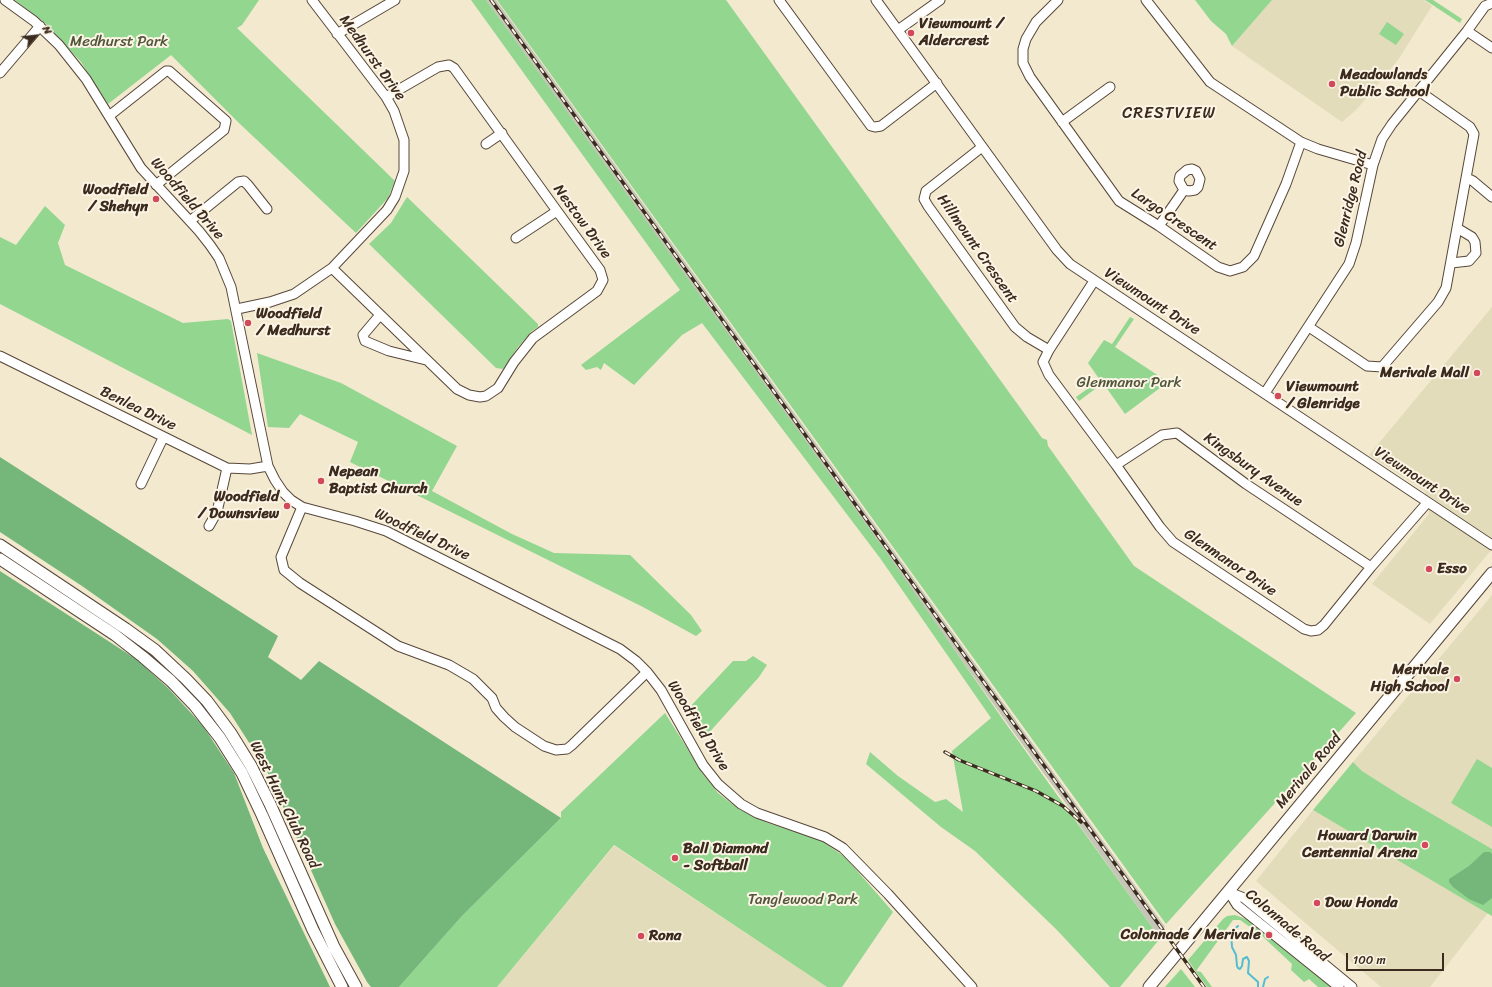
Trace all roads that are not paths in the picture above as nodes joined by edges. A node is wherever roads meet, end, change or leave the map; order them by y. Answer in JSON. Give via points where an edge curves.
{"nodes":[{"id":1,"x":5,"y":0,"type":"edge"},
{"id":2,"x":312,"y":0,"type":"edge"},
{"id":3,"x":394,"y":0,"type":"edge"},
{"id":4,"x":779,"y":0,"type":"edge"},
{"id":5,"x":876,"y":0,"type":"edge"},
{"id":6,"x":940,"y":0,"type":"edge"},
{"id":7,"x":1058,"y":0,"type":"edge"},
{"id":8,"x":1146,"y":0,"type":"edge"},
{"id":9,"x":1492,"y":2,"type":"edge"},
{"id":10,"x":40,"y":26,"type":"junction"},
{"id":11,"x":898,"y":30,"type":"junction"},
{"id":12,"x":1467,"y":31,"type":"junction"},
{"id":13,"x":337,"y":34,"type":"junction"},
{"id":14,"x":1492,"y":48,"type":"edge"},
{"id":15,"x":0,"y":73,"type":"edge"},
{"id":16,"x":937,"y":83,"type":"junction"},
{"id":17,"x":1110,"y":87,"type":"dead end"},
{"id":18,"x":1419,"y":91,"type":"junction"},
{"id":19,"x":386,"y":96,"type":"junction"},
{"id":20,"x":109,"y":116,"type":"junction"},
{"id":21,"x":1062,"y":122,"type":"junction"},
{"id":22,"x":502,"y":133,"type":"junction"},
{"id":23,"x":1301,"y":142,"type":"junction"},
{"id":24,"x":486,"y":144,"type":"dead end"},
{"id":25,"x":982,"y":147,"type":"junction"},
{"id":26,"x":1373,"y":165,"type":"junction"},
{"id":27,"x":1467,"y":178,"type":"junction"},
{"id":28,"x":156,"y":185,"type":"junction"},
{"id":29,"x":1184,"y":190,"type":"dead end"},
{"id":30,"x":1492,"y":197,"type":"edge"},
{"id":31,"x":267,"y":209,"type":"dead end"},
{"id":32,"x":556,"y":211,"type":"junction"},
{"id":33,"x":190,"y":222,"type":"junction"},
{"id":34,"x":1159,"y":226,"type":"junction"},
{"id":35,"x":1457,"y":228,"type":"junction"},
{"id":36,"x":516,"y":238,"type":"dead end"},
{"id":37,"x":1451,"y":263,"type":"junction"},
{"id":38,"x":332,"y":268,"type":"junction"},
{"id":39,"x":1094,"y":281,"type":"junction"},
{"id":40,"x":237,"y":309,"type":"junction"},
{"id":41,"x":380,"y":315,"type":"junction"},
{"id":42,"x":1308,"y":327,"type":"junction"},
{"id":43,"x":1048,"y":350,"type":"junction"},
{"id":44,"x":0,"y":356,"type":"edge"},
{"id":45,"x":426,"y":360,"type":"junction"},
{"id":46,"x":1265,"y":392,"type":"junction"},
{"id":47,"x":164,"y":438,"type":"junction"},
{"id":48,"x":1116,"y":465,"type":"junction"},
{"id":49,"x":268,"y":466,"type":"junction"},
{"id":50,"x":227,"y":468,"type":"junction"},
{"id":51,"x":141,"y":484,"type":"dead end"},
{"id":52,"x":1428,"y":503,"type":"junction"},
{"id":53,"x":302,"y":506,"type":"junction"},
{"id":54,"x":209,"y":526,"type":"dead end"},
{"id":55,"x":0,"y":545,"type":"edge"},
{"id":56,"x":1492,"y":545,"type":"edge"},
{"id":57,"x":0,"y":559,"type":"edge"},
{"id":58,"x":1371,"y":567,"type":"junction"},
{"id":59,"x":1492,"y":573,"type":"edge"},
{"id":60,"x":647,"y":672,"type":"junction"},
{"id":61,"x":1229,"y":892,"type":"junction"},
{"id":62,"x":342,"y":987,"type":"edge"},
{"id":63,"x":356,"y":987,"type":"edge"},
{"id":64,"x":972,"y":987,"type":"edge"},
{"id":65,"x":1149,"y":987,"type":"edge"},
{"id":66,"x":1339,"y":987,"type":"edge"},
{"id":67,"x":1352,"y":987,"type":"edge"}],
"edges":[{"from":1,"to":10,"type":"street","name":"Woodfield Drive"},
{"from":2,"to":13,"type":"street","name":"Medhurst Drive"},
{"from":3,"to":13,"type":"street"},
{"from":4,"to":16,"type":"street","via":[[871,126],[881,126]]},
{"from":5,"to":11,"type":"street","name":"Viewmount Drive"},
{"from":6,"to":11,"type":"street"},
{"from":7,"to":21,"type":"street","name":"Largo Crescent","via":[[1036,22],[1026,39],[1023,63]]},
{"from":8,"to":23,"type":"street","via":[[1210,82]]},
{"from":9,"to":12,"type":"street","name":"Glenridge Road","via":[[1485,6]]},
{"from":10,"to":15,"type":"street"},
{"from":10,"to":20,"type":"street","name":"Woodfield Drive","via":[[86,79]]},
{"from":11,"to":16,"type":"street","name":"Viewmount Drive"},
{"from":12,"to":14,"type":"street"},
{"from":12,"to":18,"type":"street","name":"Glenridge Road"},
{"from":13,"to":19,"type":"street","name":"Medhurst Drive"},
{"from":16,"to":25,"type":"street","name":"Viewmount Drive"},
{"from":17,"to":21,"type":"street"},
{"from":18,"to":26,"type":"street","name":"Glenridge Road","via":[[1382,139]]},
{"from":18,"to":27,"type":"street","via":[[1470,127],[1474,134]]},
{"from":19,"to":22,"type":"street","name":"Nestow Drive","via":[[438,67],[449,64]]},
{"from":19,"to":38,"type":"street","name":"Medhurst Drive","via":[[404,140],[402,178],[387,210]]},
{"from":20,"to":28,"type":"street","name":"Woodfield Drive","via":[[141,168]]},
{"from":20,"to":28,"type":"street","via":[[169,71],[226,121],[224,130]]},
{"from":21,"to":34,"type":"street","name":"Largo Crescent","via":[[1119,201]]},
{"from":22,"to":24,"type":"street"},
{"from":22,"to":32,"type":"street","name":"Nestow Drive"},
{"from":23,"to":26,"type":"street"},
{"from":23,"to":34,"type":"street","name":"Largo Crescent","via":[[1286,184],[1254,256],[1243,267],[1230,271],[1218,267]]},
{"from":25,"to":39,"type":"street","name":"Viewmount Drive","via":[[1057,250],[1070,264]]},
{"from":25,"to":43,"type":"street","name":"Hillmount Crescent","via":[[926,191],[924,199],[1015,327]]},
{"from":26,"to":42,"type":"street","name":"Glenridge Road","via":[[1349,264]]},
{"from":27,"to":30,"type":"street"},
{"from":27,"to":35,"type":"street"},
{"from":28,"to":33,"type":"street","name":"Woodfield Drive"},
{"from":29,"to":34,"type":"street"},
{"from":31,"to":33,"type":"street","via":[[244,181],[238,182]]},
{"from":32,"to":36,"type":"street"},
{"from":32,"to":45,"type":"street","name":"Nestow Drive","via":[[603,275],[597,291],[532,338],[498,388],[486,396],[469,395],[458,389]]},
{"from":33,"to":40,"type":"street","name":"Woodfield Drive","via":[[219,258],[232,287]]},
{"from":35,"to":37,"type":"street"},
{"from":35,"to":37,"type":"street","via":[[1472,237],[1476,253],[1469,261]]},
{"from":37,"to":42,"type":"street","via":[[1446,288],[1438,302],[1382,367],[1367,366]]},
{"from":38,"to":40,"type":"street","name":"Medhurst Drive","via":[[294,294]]},
{"from":38,"to":41,"type":"street","name":"Nestow Drive"},
{"from":39,"to":43,"type":"street","name":"Glenmanor Drive"},
{"from":39,"to":46,"type":"street","name":"Viewmount Drive"},
{"from":40,"to":49,"type":"street","name":"Woodfield Drive"},
{"from":41,"to":45,"type":"street","name":"Nestow Drive"},
{"from":41,"to":45,"type":"street","name":"Nestow Drive","via":[[363,335],[366,341],[389,351]]},
{"from":42,"to":46,"type":"street","name":"Glenridge Road"},
{"from":43,"to":48,"type":"street","name":"Glenmanor Drive","via":[[1043,362],[1049,375]]},
{"from":44,"to":47,"type":"street","name":"Benlea Drive"},
{"from":46,"to":52,"type":"street","name":"Viewmount Drive"},
{"from":47,"to":50,"type":"street","name":"Benlea Drive"},
{"from":47,"to":51,"type":"street"},
{"from":48,"to":58,"type":"street","name":"Kingsbury Avenue","via":[[1162,435],[1177,433],[1246,484]]},
{"from":48,"to":58,"type":"street","name":"Glenmanor Drive","via":[[1173,542],[1311,632],[1324,625]]},
{"from":49,"to":50,"type":"street","name":"Benlea Drive"},
{"from":49,"to":53,"type":"street","name":"Woodfield Drive","via":[[283,492]]},
{"from":50,"to":54,"type":"street","via":[[217,512]]},
{"from":52,"to":56,"type":"street","name":"Viewmount Drive"},
{"from":52,"to":58,"type":"street","name":"Glenmanor Drive"},
{"from":53,"to":60,"type":"street","name":"Woodfield Drive","via":[[386,531],[620,649]]},
{"from":53,"to":60,"type":"street","via":[[281,557],[284,570],[300,584],[398,646],[449,664],[473,679],[492,698],[504,717],[544,746],[556,750],[566,749],[572,745]]},
{"from":55,"to":63,"type":"main road","name":"West Hunt Club Road","via":[[155,650],[206,701],[230,732],[251,766],[334,947]]},
{"from":57,"to":62,"type":"main road","name":"West Hunt Club Road","via":[[115,635],[171,680],[195,706],[220,738],[242,773],[316,937]]},
{"from":59,"to":61,"type":"main road","name":"Merivale Road"},
{"from":60,"to":64,"type":"street","name":"Woodfield Drive","via":[[661,690],[704,765],[718,784],[741,804],[757,813],[805,828],[842,848]]},
{"from":61,"to":65,"type":"main road","name":"Merivale Road"},
{"from":61,"to":66,"type":"street","name":"Colonnade Road","via":[[1237,905]]},
{"from":61,"to":67,"type":"street","name":"Colonnade Road","via":[[1244,898]]}]}
